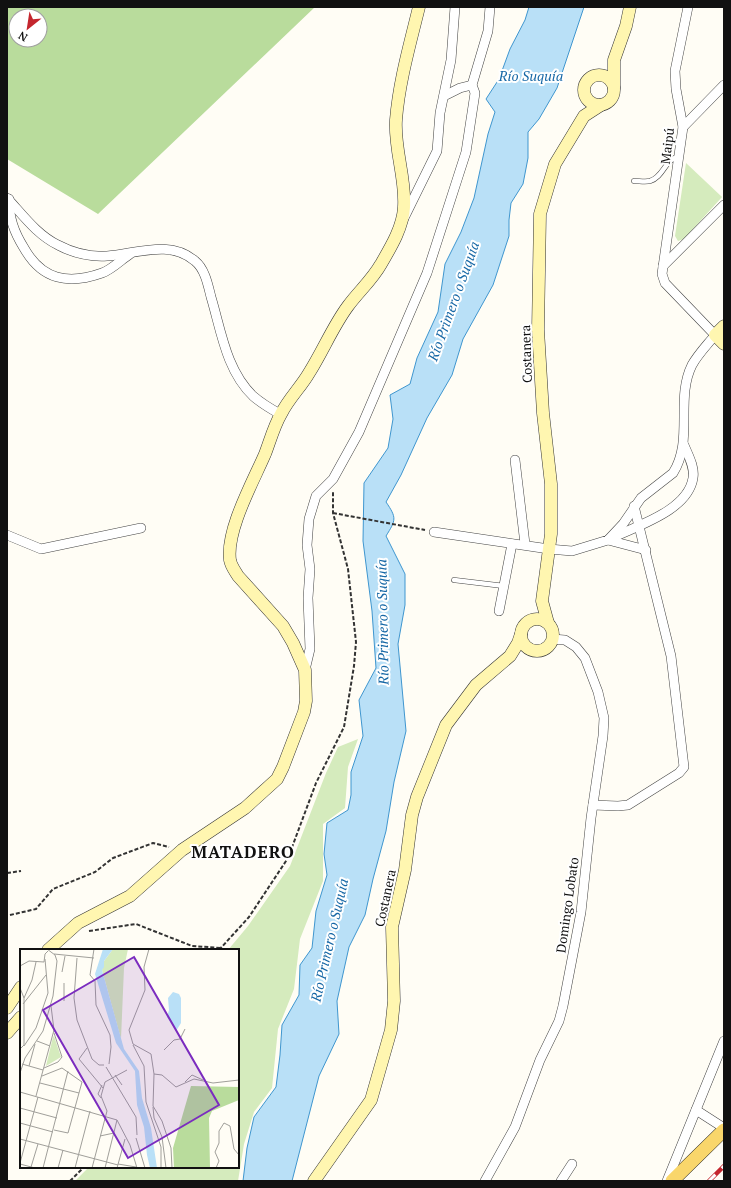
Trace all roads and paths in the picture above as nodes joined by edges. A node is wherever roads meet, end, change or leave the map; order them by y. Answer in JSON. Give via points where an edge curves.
{"nodes":[{"id":1,"x":419,"y":7,"type":"edge"},
{"id":2,"x":455,"y":7,"type":"edge"},
{"id":3,"x":490,"y":7,"type":"edge"},
{"id":4,"x":630,"y":7,"type":"edge"},
{"id":5,"x":688,"y":7,"type":"edge"},
{"id":6,"x":614,"y":60,"type":"junction"},
{"id":7,"x":596,"y":75,"type":"junction"},
{"id":8,"x":472,"y":85,"type":"junction"},
{"id":9,"x":724,"y":85,"type":"edge"},
{"id":10,"x":614,"y":88,"type":"junction"},
{"id":11,"x":444,"y":96,"type":"junction"},
{"id":12,"x":585,"y":96,"type":"junction"},
{"id":13,"x":601,"y":105,"type":"junction"},
{"id":14,"x":584,"y":116,"type":"junction"},
{"id":15,"x":683,"y":127,"type":"junction"},
{"id":16,"x":679,"y":156,"type":"junction"},
{"id":17,"x":634,"y":181,"type":"dead end"},
{"id":18,"x":8,"y":198,"type":"edge"},
{"id":19,"x":724,"y":205,"type":"edge"},
{"id":20,"x":400,"y":225,"type":"junction"},
{"id":21,"x":132,"y":252,"type":"junction"},
{"id":22,"x":663,"y":266,"type":"junction"},
{"id":23,"x":724,"y":326,"type":"edge"},
{"id":24,"x":715,"y":335,"type":"junction"},
{"id":25,"x":724,"y":344,"type":"edge"},
{"id":26,"x":280,"y":414,"type":"junction"},
{"id":27,"x":684,"y":445,"type":"junction"},
{"id":28,"x":515,"y":460,"type":"dead end"},
{"id":29,"x":333,"y":479,"type":"junction"},
{"id":30,"x":634,"y":506,"type":"junction"},
{"id":31,"x":333,"y":513,"type":"junction"},
{"id":32,"x":640,"y":525,"type":"junction"},
{"id":33,"x":141,"y":528,"type":"dead end"},
{"id":34,"x":434,"y":532,"type":"joint"},
{"id":35,"x":7,"y":535,"type":"edge"},
{"id":36,"x":608,"y":540,"type":"junction"},
{"id":37,"x":512,"y":544,"type":"junction"},
{"id":38,"x":525,"y":544,"type":"junction"},
{"id":39,"x":549,"y":549,"type":"junction"},
{"id":40,"x":646,"y":550,"type":"junction"},
{"id":41,"x":454,"y":580,"type":"dead end"},
{"id":42,"x":504,"y":586,"type":"junction"},
{"id":43,"x":542,"y":601,"type":"junction"},
{"id":44,"x":499,"y":611,"type":"dead end"},
{"id":45,"x":529,"y":621,"type":"junction"},
{"id":46,"x":548,"y":623,"type":"junction"},
{"id":47,"x":520,"y":634,"type":"junction"},
{"id":48,"x":552,"y":639,"type":"junction"},
{"id":49,"x":532,"y":650,"type":"junction"},
{"id":50,"x":510,"y":656,"type":"junction"},
{"id":51,"x":305,"y":670,"type":"junction"},
{"id":52,"x":593,"y":805,"type":"junction"},
{"id":53,"x":182,"y":850,"type":"junction"},
{"id":54,"x":20,"y":871,"type":"dead end"},
{"id":55,"x":7,"y":873,"type":"edge"},
{"id":56,"x":10,"y":915,"type":"dead end"},
{"id":57,"x":66,"y":934,"type":"junction"},
{"id":58,"x":49,"y":949,"type":"edge"},
{"id":59,"x":220,"y":949,"type":"edge"},
{"id":60,"x":20,"y":988,"type":"edge"},
{"id":61,"x":7,"y":1008,"type":"edge"},
{"id":62,"x":20,"y":1018,"type":"edge"},
{"id":63,"x":7,"y":1033,"type":"edge"},
{"id":64,"x":724,"y":1041,"type":"edge"},
{"id":65,"x":696,"y":1110,"type":"junction"},
{"id":66,"x":724,"y":1129,"type":"edge"},
{"id":67,"x":572,"y":1164,"type":"dead end"},
{"id":68,"x":83,"y":1168,"type":"edge"},
{"id":69,"x":70,"y":1181,"type":"edge"},
{"id":70,"x":314,"y":1181,"type":"edge"},
{"id":71,"x":484,"y":1181,"type":"edge"},
{"id":72,"x":561,"y":1181,"type":"edge"},
{"id":73,"x":667,"y":1181,"type":"edge"},
{"id":74,"x":672,"y":1181,"type":"edge"}],
"edges":[{"from":1,"to":20,"type":"street","via":[[403,74],[397,114],[396,134],[404,194]]},
{"from":2,"to":11,"type":"street","via":[[451,60]]},
{"from":3,"to":8,"type":"street","via":[[488,31]]},
{"from":4,"to":6,"type":"street"},
{"from":5,"to":15,"type":"street","name":"Maipú","via":[[675,71]]},
{"from":6,"to":7,"type":"street","name":"Costanera"},
{"from":6,"to":10,"type":"street"},
{"from":7,"to":10,"type":"street","via":[[606,76]]},
{"from":7,"to":12,"type":"street","name":"Costanera","via":[[587,81]]},
{"from":8,"to":11,"type":"street"},
{"from":8,"to":29,"type":"street","via":[[475,93],[466,152],[427,273],[359,432]]},
{"from":9,"to":15,"type":"street"},
{"from":10,"to":13,"type":"street","name":"Costanera","via":[[612,97]]},
{"from":11,"to":20,"type":"street","via":[[437,151]]},
{"from":12,"to":13,"type":"street","via":[[592,103]]},
{"from":12,"to":14,"type":"street","name":"Costanera"},
{"from":13,"to":14,"type":"street","name":"Costanera"},
{"from":14,"to":39,"type":"street","name":"Costanera","via":[[555,164],[543,197],[539,225],[538,330],[551,484]]},
{"from":15,"to":16,"type":"street","name":"Maipú"},
{"from":16,"to":17,"type":"lane","via":[[670,160],[659,177],[649,181]]},
{"from":16,"to":22,"type":"street","name":"Maipú"},
{"from":18,"to":21,"type":"street","via":[[47,239],[70,250],[106,256]]},
{"from":18,"to":21,"type":"street","via":[[14,232],[39,269],[55,278],[75,279],[103,273]]},
{"from":19,"to":22,"type":"street"},
{"from":20,"to":26,"type":"street","via":[[380,265],[334,327],[308,374]]},
{"from":21,"to":26,"type":"street","via":[[163,249],[176,251],[195,261],[205,275],[230,362],[238,378],[253,396]]},
{"from":22,"to":24,"type":"street","name":"Maipú","via":[[665,283]]},
{"from":23,"to":24,"type":"street"},
{"from":24,"to":25,"type":"street"},
{"from":24,"to":27,"type":"street","via":[[698,356],[688,374],[683,411]]},
{"from":26,"to":51,"type":"street","via":[[240,509],[231,542],[230,559],[238,576],[286,630]]},
{"from":27,"to":30,"type":"street","via":[[673,473]]},
{"from":27,"to":32,"type":"street","via":[[692,466],[693,478],[688,490],[668,511]]},
{"from":28,"to":38,"type":"street"},
{"from":29,"to":31,"type":"path"},
{"from":29,"to":51,"type":"street","via":[[316,496],[309,519],[307,544],[310,569],[310,649]]},
{"from":30,"to":32,"type":"street"},
{"from":30,"to":36,"type":"street","via":[[623,524]]},
{"from":31,"to":34,"type":"path"},
{"from":31,"to":59,"type":"path","via":[[348,569],[356,642],[344,727],[316,783],[288,858],[249,917]]},
{"from":32,"to":36,"type":"street"},
{"from":32,"to":40,"type":"street"},
{"from":33,"to":35,"type":"street","via":[[41,549]]},
{"from":34,"to":37,"type":"street"},
{"from":36,"to":39,"type":"street","via":[[572,551]]},
{"from":36,"to":40,"type":"street"},
{"from":37,"to":38,"type":"street"},
{"from":37,"to":42,"type":"street"},
{"from":38,"to":39,"type":"street"},
{"from":39,"to":43,"type":"street","name":"Costanera"},
{"from":40,"to":52,"type":"street","via":[[671,656],[684,767],[679,773],[634,802],[618,806]]},
{"from":41,"to":42,"type":"lane"},
{"from":42,"to":44,"type":"street"},
{"from":43,"to":45,"type":"street","name":"Costanera"},
{"from":43,"to":46,"type":"street","name":"Costanera"},
{"from":45,"to":46,"type":"street","via":[[539,619]]},
{"from":45,"to":47,"type":"street","name":"Costanera","via":[[524,624]]},
{"from":46,"to":48,"type":"street","name":"Costanera"},
{"from":47,"to":49,"type":"street","via":[[523,644]]},
{"from":47,"to":50,"type":"street","name":"Costanera"},
{"from":48,"to":49,"type":"street","name":"Costanera","via":[[542,650]]},
{"from":48,"to":52,"type":"street","name":"Domingo Lobato","via":[[565,640],[576,647],[585,658],[598,692],[604,718]]},
{"from":49,"to":50,"type":"street","name":"Costanera","via":[[523,650]]},
{"from":50,"to":70,"type":"street","name":"Costanera","via":[[476,685],[446,725],[417,797],[412,815],[405,870],[392,927],[392,1030],[371,1100]]},
{"from":51,"to":53,"type":"street","via":[[304,712],[277,779],[245,808]]},
{"from":52,"to":71,"type":"street","name":"Domingo Lobato","via":[[581,912],[559,1021],[540,1060],[515,1127]]},
{"from":53,"to":56,"type":"path","via":[[153,843],[113,858],[95,872],[53,889],[36,909]]},
{"from":53,"to":57,"type":"street","via":[[130,896],[78,923]]},
{"from":54,"to":55,"type":"path"},
{"from":57,"to":58,"type":"street"},
{"from":57,"to":59,"type":"path","via":[[136,924],[192,946]]},
{"from":60,"to":61,"type":"street"},
{"from":62,"to":63,"type":"street"},
{"from":64,"to":65,"type":"street"},
{"from":65,"to":66,"type":"street"},
{"from":65,"to":73,"type":"street"},
{"from":66,"to":74,"type":"main road"},
{"from":67,"to":72,"type":"street"},
{"from":68,"to":69,"type":"path"}]}
